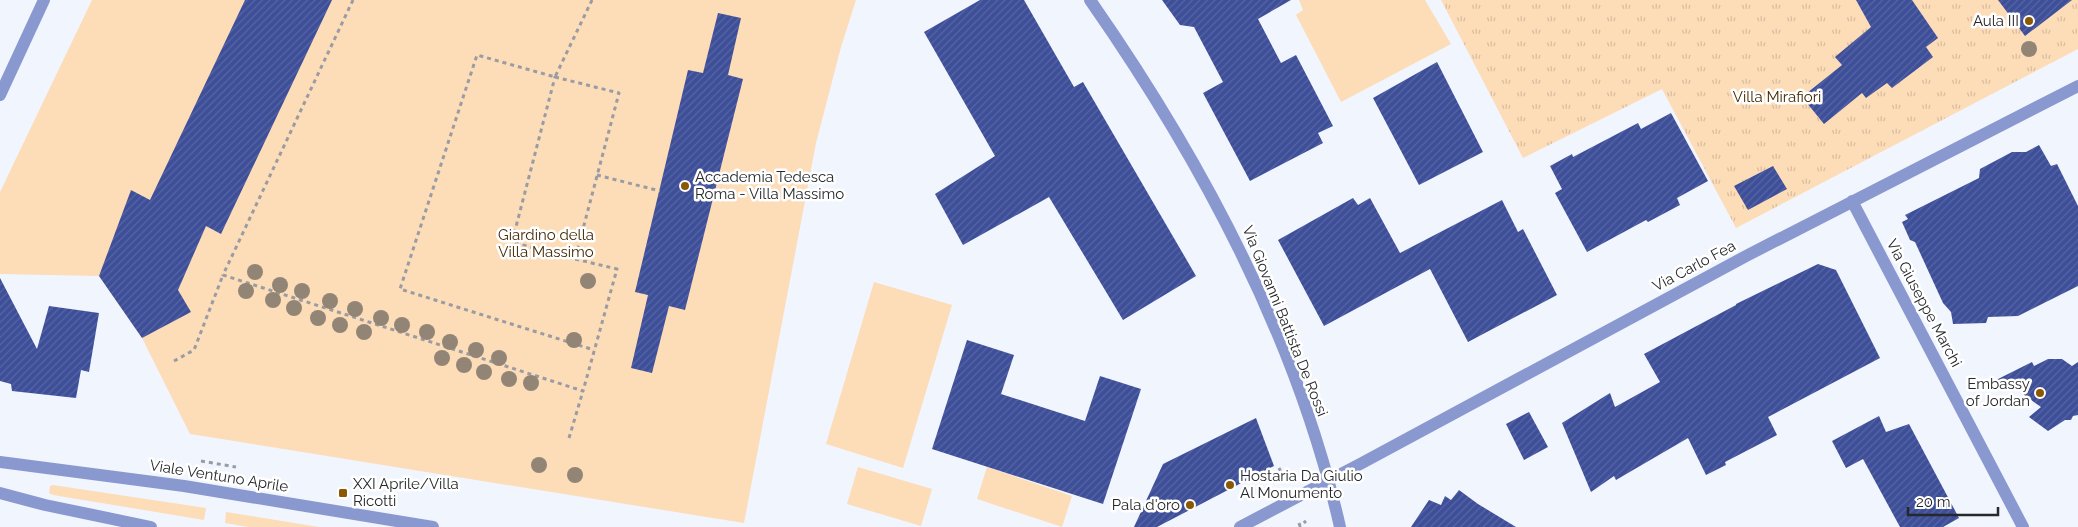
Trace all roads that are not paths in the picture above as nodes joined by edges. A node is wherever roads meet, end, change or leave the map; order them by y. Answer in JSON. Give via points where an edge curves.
{"nodes":[{"id":1,"x":44,"y":0,"type":"edge"},
{"id":2,"x":1090,"y":0,"type":"edge"},
{"id":3,"x":2078,"y":86,"type":"edge"},
{"id":4,"x":0,"y":95,"type":"edge"},
{"id":5,"x":1852,"y":201,"type":"junction"},
{"id":6,"x":0,"y":462,"type":"edge"},
{"id":7,"x":1328,"y":481,"type":"junction"},
{"id":8,"x":0,"y":493,"type":"edge"},
{"id":9,"x":151,"y":527,"type":"edge"},
{"id":10,"x":433,"y":527,"type":"edge"},
{"id":11,"x":1240,"y":527,"type":"edge"},
{"id":12,"x":1340,"y":527,"type":"edge"},
{"id":13,"x":2022,"y":527,"type":"edge"}],
"edges":[{"from":1,"to":4,"type":"street"},
{"from":2,"to":7,"type":"street","name":"Via Giovanni Battista De Rossi","via":[[1184,145],[1241,250],[1304,403]]},
{"from":3,"to":5,"type":"street","name":"Via Carlo Fea"},
{"from":5,"to":7,"type":"street","name":"Via Carlo Fea"},
{"from":5,"to":13,"type":"street","name":"Via Giuseppe Marchi"},
{"from":6,"to":10,"type":"street","name":"Viale Ventuno Aprile","via":[[184,486]]},
{"from":7,"to":11,"type":"street","name":"Via Carlo Fea"},
{"from":7,"to":12,"type":"street","name":"Via Giovanni Battista De Rossi"},
{"from":8,"to":9,"type":"street"}]}
